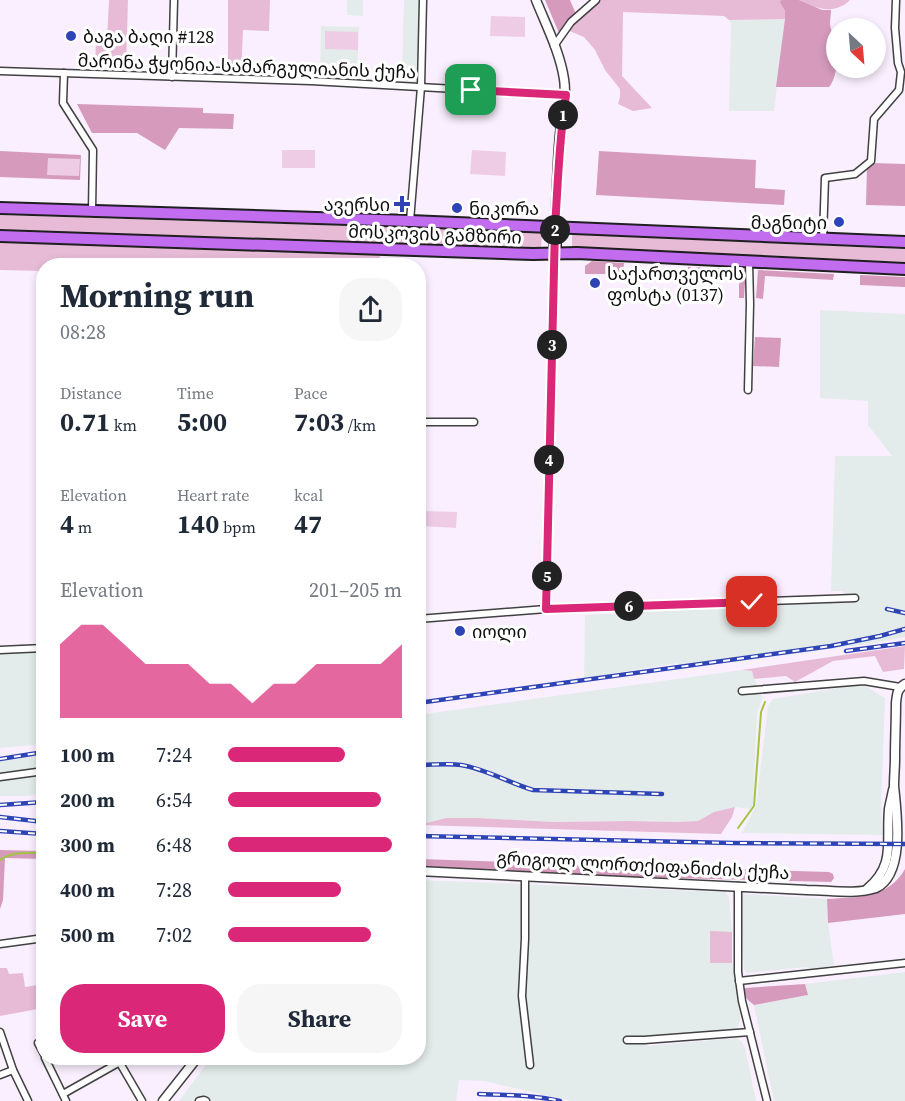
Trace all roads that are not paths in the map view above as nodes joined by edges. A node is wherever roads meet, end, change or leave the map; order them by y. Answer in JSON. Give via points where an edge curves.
{"nodes":[{"id":1,"x":174,"y":0,"type":"edge"},
{"id":2,"x":423,"y":0,"type":"edge"},
{"id":3,"x":536,"y":0,"type":"edge"},
{"id":4,"x":596,"y":0,"type":"edge"},
{"id":5,"x":896,"y":0,"type":"edge"},
{"id":6,"x":554,"y":46,"type":"junction"},
{"id":7,"x":0,"y":71,"type":"edge"},
{"id":8,"x":63,"y":73,"type":"junction"},
{"id":9,"x":172,"y":77,"type":"junction"},
{"id":10,"x":421,"y":87,"type":"junction"},
{"id":11,"x":566,"y":95,"type":"junction"},
{"id":12,"x":0,"y":208,"type":"edge"},
{"id":13,"x":92,"y":211,"type":"junction"},
{"id":14,"x":410,"y":221,"type":"junction"},
{"id":15,"x":555,"y":227,"type":"junction"},
{"id":16,"x":0,"y":236,"type":"edge"},
{"id":17,"x":823,"y":238,"type":"junction"},
{"id":18,"x":905,"y":242,"type":"edge"},
{"id":19,"x":555,"y":254,"type":"junction"},
{"id":20,"x":749,"y":262,"type":"junction"},
{"id":21,"x":905,"y":269,"type":"edge"},
{"id":22,"x":748,"y":390,"type":"dead end"},
{"id":23,"x":426,"y":422,"type":"edge"},
{"id":24,"x":474,"y":422,"type":"dead end"},
{"id":25,"x":855,"y":598,"type":"dead end"},
{"id":26,"x":546,"y":609,"type":"junction"},
{"id":27,"x":426,"y":618,"type":"edge"},
{"id":28,"x":36,"y":648,"type":"edge"},
{"id":29,"x":0,"y":650,"type":"edge"},
{"id":30,"x":902,"y":685,"type":"edge"},
{"id":31,"x":742,"y":691,"type":"dead end"},
{"id":32,"x":36,"y":772,"type":"edge"},
{"id":33,"x":0,"y":777,"type":"edge"},
{"id":34,"x":426,"y":871,"type":"edge"},
{"id":35,"x":525,"y":876,"type":"junction"},
{"id":36,"x":738,"y":886,"type":"junction"},
{"id":37,"x":36,"y":939,"type":"edge"},
{"id":38,"x":0,"y":944,"type":"edge"},
{"id":39,"x":905,"y":963,"type":"edge"},
{"id":40,"x":739,"y":981,"type":"junction"},
{"id":41,"x":0,"y":1032,"type":"edge"},
{"id":42,"x":750,"y":1032,"type":"junction"},
{"id":43,"x":627,"y":1041,"type":"dead end"},
{"id":44,"x":48,"y":1065,"type":"edge"},
{"id":45,"x":111,"y":1065,"type":"edge"},
{"id":46,"x":121,"y":1065,"type":"edge"},
{"id":47,"x":191,"y":1065,"type":"edge"},
{"id":48,"x":530,"y":1065,"type":"dead end"},
{"id":49,"x":13,"y":1070,"type":"junction"},
{"id":50,"x":0,"y":1075,"type":"edge"},
{"id":51,"x":65,"y":1098,"type":"edge"},
{"id":52,"x":28,"y":1101,"type":"edge"},
{"id":53,"x":142,"y":1101,"type":"edge"},
{"id":54,"x":163,"y":1101,"type":"edge"},
{"id":55,"x":200,"y":1101,"type":"edge"},
{"id":56,"x":206,"y":1101,"type":"edge"},
{"id":57,"x":767,"y":1101,"type":"edge"}],
"edges":[{"from":1,"to":9,"type":"street"},
{"from":2,"to":10,"type":"street"},
{"from":3,"to":6,"type":"street"},
{"from":4,"to":6,"type":"street","via":[[571,22]]},
{"from":5,"to":17,"type":"street","via":[[899,90],[874,119],[871,161],[855,174],[825,178]]},
{"from":6,"to":11,"type":"street"},
{"from":7,"to":8,"type":"street","name":"მარინა ჭყონია-სამარგულიანის ქუჩა"},
{"from":8,"to":9,"type":"street","name":"მარინა ჭყონია-სამარგულიანის ქუჩა"},
{"from":8,"to":13,"type":"street","via":[[63,103],[93,150]]},
{"from":9,"to":10,"type":"street","name":"მარინა ჭყონია-სამარგულიანის ქუჩა"},
{"from":10,"to":11,"type":"street","name":"მარინა ჭყონია-სამარგულიანის ქუჩა"},
{"from":10,"to":14,"type":"street"},
{"from":11,"to":15,"type":"street"},
{"from":12,"to":13,"type":"main road","name":"მოსკოვის გამზირი"},
{"from":13,"to":14,"type":"main road","name":"მოსკოვის გამზირი"},
{"from":14,"to":15,"type":"main road","name":"მოსკოვის გამზირი"},
{"from":15,"to":17,"type":"main road","name":"მოსკოვის გამზირი"},
{"from":15,"to":19,"type":"main road"},
{"from":16,"to":19,"type":"main road","name":"მოსკოვის გამზირი"},
{"from":17,"to":18,"type":"main road","name":"მოსკოვის გამზირი"},
{"from":19,"to":20,"type":"main road","name":"მოსკოვის გამზირი"},
{"from":19,"to":26,"type":"street"},
{"from":20,"to":21,"type":"main road","name":"მოსკოვის გამზირი"},
{"from":20,"to":22,"type":"street"},
{"from":23,"to":24,"type":"street"},
{"from":25,"to":26,"type":"street"},
{"from":26,"to":27,"type":"street"},
{"from":28,"to":29,"type":"street"},
{"from":30,"to":31,"type":"street","via":[[864,681]]},
{"from":30,"to":36,"type":"street","name":"გრიგოლ ლორთქიფანიძის ქუჩა","via":[[896,703],[889,851],[882,873],[866,890]]},
{"from":32,"to":33,"type":"street"},
{"from":34,"to":35,"type":"street","name":"გრიგოლ ლორთქიფანიძის ქუჩა"},
{"from":35,"to":36,"type":"street","name":"გრიგოლ ლორთქიფანიძის ქუჩა"},
{"from":35,"to":48,"type":"street","via":[[522,996]]},
{"from":36,"to":40,"type":"street"},
{"from":37,"to":38,"type":"street"},
{"from":39,"to":40,"type":"street"},
{"from":40,"to":42,"type":"street"},
{"from":41,"to":49,"type":"street"},
{"from":42,"to":43,"type":"street"},
{"from":42,"to":57,"type":"street"},
{"from":44,"to":51,"type":"street"},
{"from":45,"to":51,"type":"street"},
{"from":46,"to":53,"type":"street"},
{"from":47,"to":54,"type":"street"},
{"from":49,"to":50,"type":"street"},
{"from":49,"to":52,"type":"street"},
{"from":55,"to":56,"type":"street"}]}
